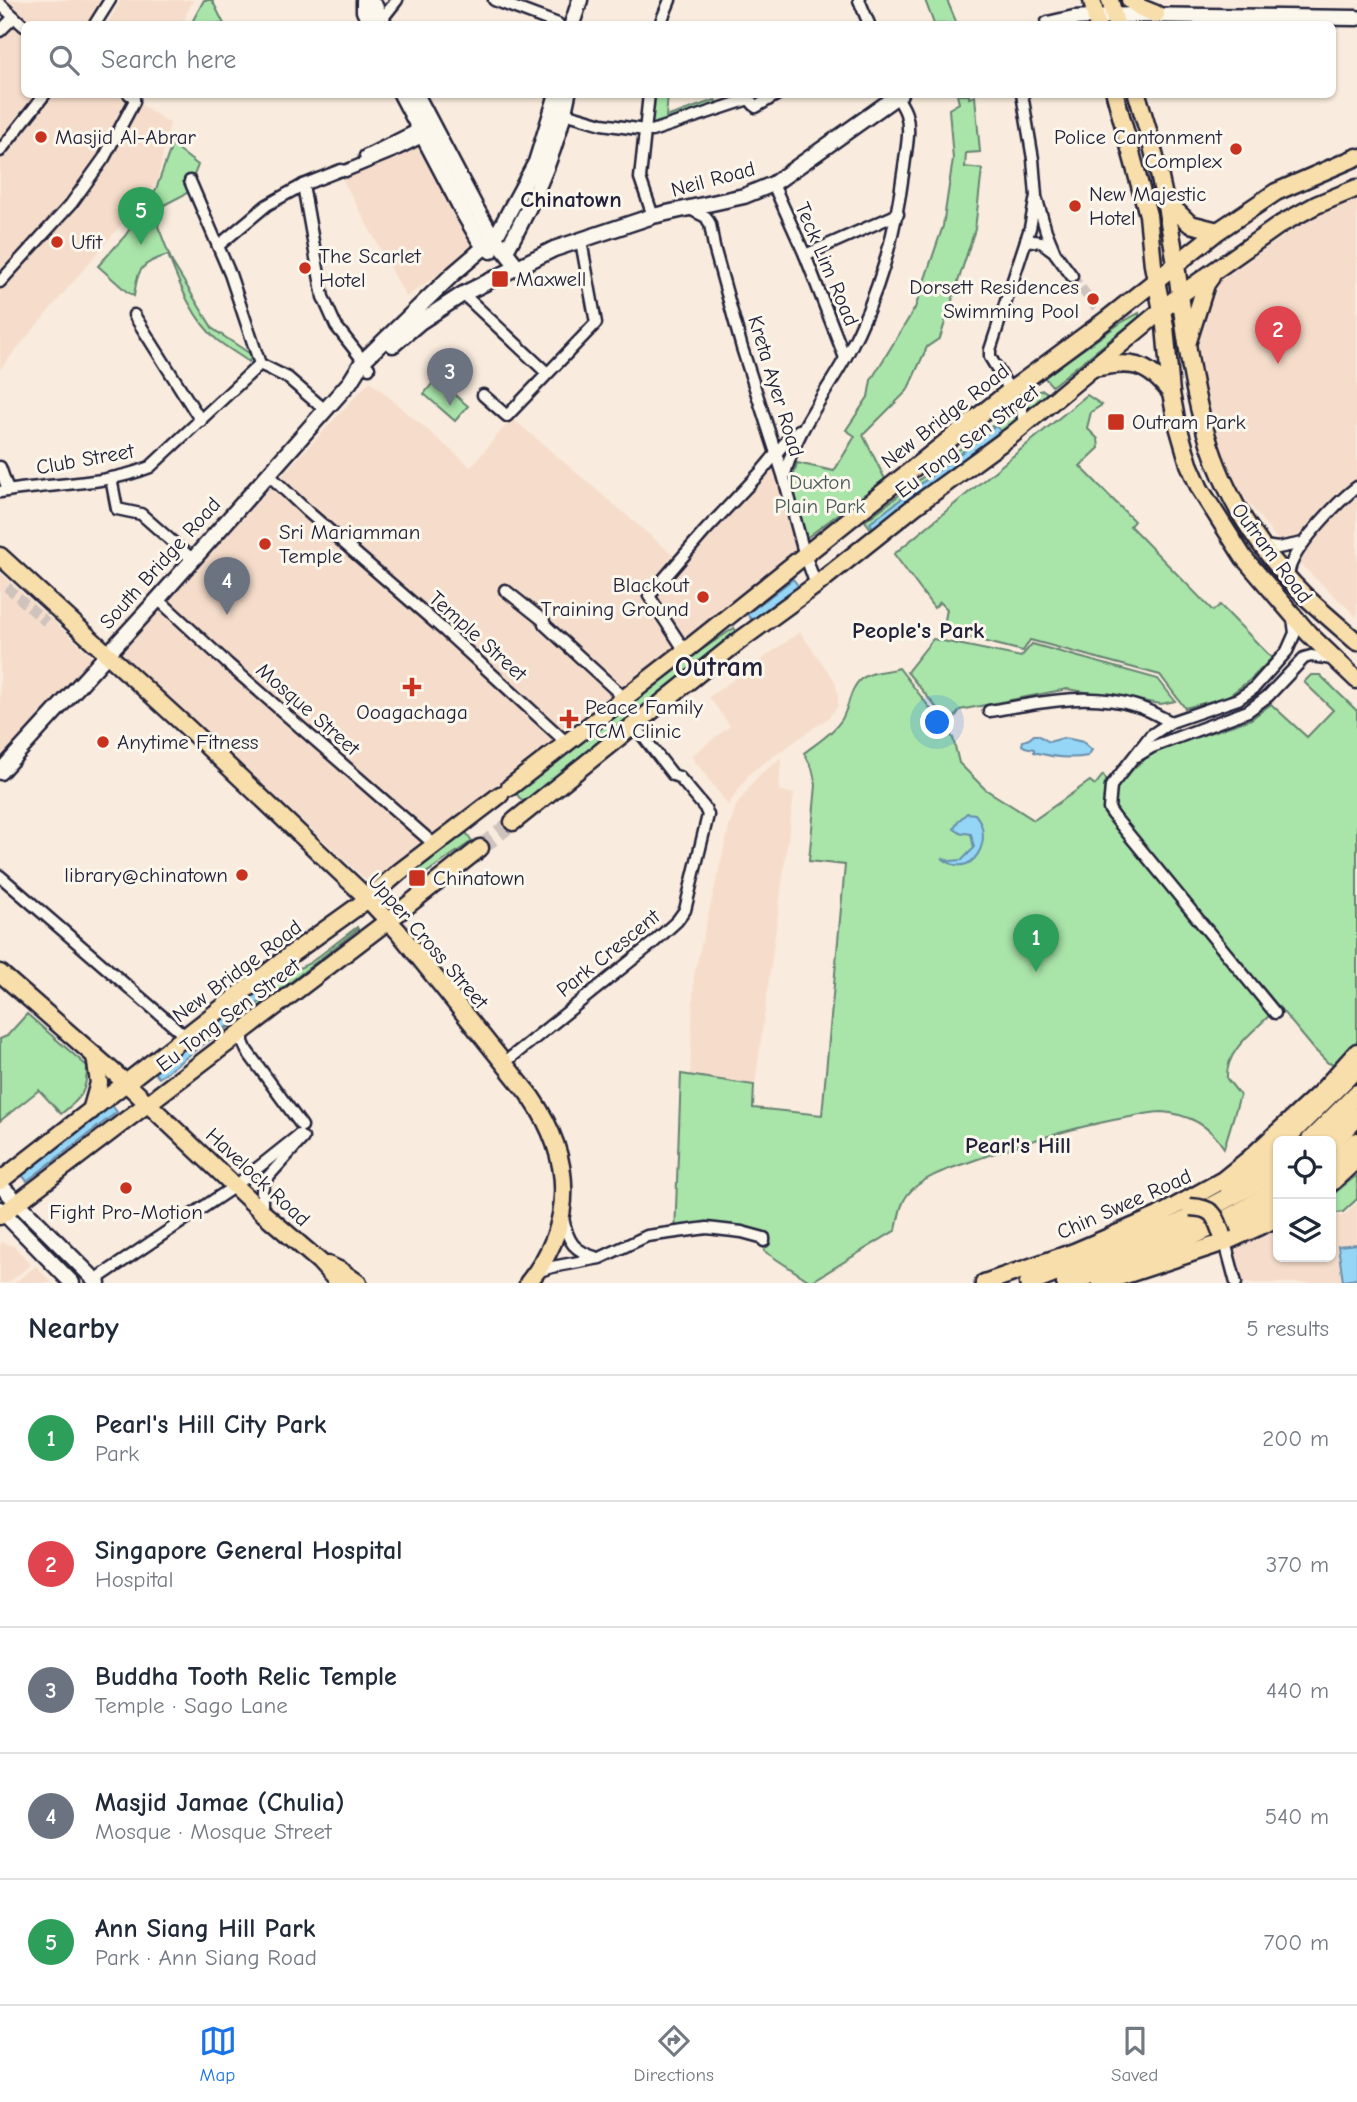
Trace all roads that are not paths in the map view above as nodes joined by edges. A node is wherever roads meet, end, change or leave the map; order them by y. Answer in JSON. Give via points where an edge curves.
{"nodes":[{"id":1,"x":110,"y":0,"type":"edge"},
{"id":2,"x":580,"y":0,"type":"edge"},
{"id":3,"x":588,"y":0,"type":"edge"},
{"id":4,"x":670,"y":0,"type":"edge"},
{"id":5,"x":861,"y":0,"type":"edge"},
{"id":6,"x":1092,"y":0,"type":"edge"},
{"id":7,"x":1130,"y":0,"type":"edge"},
{"id":8,"x":396,"y":1,"type":"edge"},
{"id":9,"x":495,"y":1,"type":"edge"},
{"id":10,"x":0,"y":4,"type":"edge"},
{"id":11,"x":1113,"y":13,"type":"edge"},
{"id":12,"x":372,"y":14,"type":"edge"},
{"id":13,"x":1156,"y":15,"type":"junction"},
{"id":14,"x":14,"y":17,"type":"junction"},
{"id":15,"x":1357,"y":18,"type":"edge"},
{"id":16,"x":97,"y":21,"type":"edge"},
{"id":17,"x":550,"y":21,"type":"edge"},
{"id":18,"x":573,"y":21,"type":"edge"},
{"id":19,"x":583,"y":21,"type":"edge"},
{"id":20,"x":661,"y":21,"type":"edge"},
{"id":21,"x":869,"y":21,"type":"edge"},
{"id":22,"x":1064,"y":21,"type":"edge"},
{"id":23,"x":1096,"y":21,"type":"edge"},
{"id":24,"x":21,"y":23,"type":"edge"},
{"id":25,"x":0,"y":31,"type":"edge"},
{"id":26,"x":42,"y":98,"type":"edge"},
{"id":27,"x":134,"y":98,"type":"edge"},
{"id":28,"x":404,"y":98,"type":"edge"},
{"id":29,"x":417,"y":98,"type":"edge"},
{"id":30,"x":557,"y":98,"type":"edge"},
{"id":31,"x":566,"y":98,"type":"edge"},
{"id":32,"x":648,"y":98,"type":"edge"},
{"id":33,"x":771,"y":98,"type":"edge"},
{"id":34,"x":895,"y":98,"type":"edge"},
{"id":35,"x":900,"y":98,"type":"edge"},
{"id":36,"x":1022,"y":98,"type":"edge"},
{"id":37,"x":1116,"y":98,"type":"edge"},
{"id":38,"x":1138,"y":98,"type":"edge"},
{"id":39,"x":559,"y":111,"type":"junction"},
{"id":40,"x":426,"y":130,"type":"junction"},
{"id":41,"x":644,"y":131,"type":"junction"},
{"id":42,"x":0,"y":151,"type":"edge"},
{"id":43,"x":1357,"y":157,"type":"edge"},
{"id":44,"x":190,"y":181,"type":"dead end"},
{"id":45,"x":773,"y":184,"type":"junction"},
{"id":46,"x":303,"y":185,"type":"junction"},
{"id":47,"x":1357,"y":188,"type":"edge"},
{"id":48,"x":1036,"y":196,"type":"junction"},
{"id":49,"x":1165,"y":200,"type":"junction"},
{"id":50,"x":689,"y":208,"type":"junction"},
{"id":51,"x":898,"y":214,"type":"junction"},
{"id":52,"x":653,"y":216,"type":"junction"},
{"id":53,"x":1030,"y":228,"type":"junction"},
{"id":54,"x":1046,"y":231,"type":"junction"},
{"id":55,"x":1218,"y":231,"type":"junction"},
{"id":56,"x":1026,"y":240,"type":"junction"},
{"id":57,"x":489,"y":241,"type":"junction"},
{"id":58,"x":581,"y":241,"type":"junction"},
{"id":59,"x":218,"y":246,"type":"junction"},
{"id":60,"x":506,"y":251,"type":"junction"},
{"id":61,"x":1055,"y":253,"type":"junction"},
{"id":62,"x":805,"y":256,"type":"junction"},
{"id":63,"x":1227,"y":262,"type":"junction"},
{"id":64,"x":1175,"y":265,"type":"junction"},
{"id":65,"x":517,"y":266,"type":"junction"},
{"id":66,"x":1070,"y":274,"type":"tunnel mouth"},
{"id":67,"x":1156,"y":281,"type":"junction"},
{"id":68,"x":0,"y":282,"type":"edge"},
{"id":69,"x":463,"y":294,"type":"junction"},
{"id":70,"x":1180,"y":295,"type":"junction"},
{"id":71,"x":1161,"y":310,"type":"junction"},
{"id":72,"x":134,"y":315,"type":"dead end"},
{"id":73,"x":1187,"y":346,"type":"junction"},
{"id":74,"x":845,"y":358,"type":"junction"},
{"id":75,"x":260,"y":364,"type":"junction"},
{"id":76,"x":366,"y":365,"type":"junction"},
{"id":77,"x":1093,"y":368,"type":"junction"},
{"id":78,"x":547,"y":373,"type":"junction"},
{"id":79,"x":1010,"y":391,"type":"junction"},
{"id":80,"x":1171,"y":393,"type":"junction"},
{"id":81,"x":483,"y":396,"type":"dead end"},
{"id":82,"x":324,"y":410,"type":"junction"},
{"id":83,"x":201,"y":421,"type":"junction"},
{"id":84,"x":1024,"y":426,"type":"junction"},
{"id":85,"x":802,"y":429,"type":"junction"},
{"id":86,"x":776,"y":453,"type":"junction"},
{"id":87,"x":0,"y":467,"type":"edge"},
{"id":88,"x":760,"y":473,"type":"junction"},
{"id":89,"x":268,"y":474,"type":"junction"},
{"id":90,"x":111,"y":478,"type":"junction"},
{"id":91,"x":784,"y":478,"type":"junction"},
{"id":92,"x":1357,"y":487,"type":"edge"},
{"id":93,"x":4,"y":491,"type":"edge"},
{"id":94,"x":1303,"y":543,"type":"junction"},
{"id":95,"x":1264,"y":546,"type":"junction"},
{"id":96,"x":805,"y":555,"type":"junction"},
{"id":97,"x":0,"y":556,"type":"edge"},
{"id":98,"x":192,"y":559,"type":"junction"},
{"id":99,"x":1289,"y":578,"type":"junction"},
{"id":100,"x":816,"y":584,"type":"junction"},
{"id":101,"x":505,"y":590,"type":"dead end"},
{"id":102,"x":158,"y":599,"type":"junction"},
{"id":103,"x":1293,"y":615,"type":"junction"},
{"id":104,"x":722,"y":622,"type":"junction"},
{"id":105,"x":746,"y":636,"type":"junction"},
{"id":106,"x":1357,"y":642,"type":"edge"},
{"id":107,"x":685,"y":651,"type":"junction"},
{"id":108,"x":107,"y":653,"type":"junction"},
{"id":109,"x":584,"y":658,"type":"junction"},
{"id":110,"x":1335,"y":659,"type":"junction"},
{"id":111,"x":1357,"y":680,"type":"edge"},
{"id":112,"x":628,"y":696,"type":"junction"},
{"id":113,"x":612,"y":709,"type":"junction"},
{"id":114,"x":989,"y":711,"type":"dead end"},
{"id":115,"x":1171,"y":722,"type":"junction"},
{"id":116,"x":637,"y":724,"type":"junction"},
{"id":117,"x":567,"y":743,"type":"junction"},
{"id":118,"x":1133,"y":758,"type":"junction"},
{"id":119,"x":0,"y":772,"type":"edge"},
{"id":120,"x":513,"y":822,"type":"tunnel mouth"},
{"id":121,"x":435,"y":845,"type":"junction"},
{"id":122,"x":480,"y":848,"type":"tunnel mouth"},
{"id":123,"x":398,"y":873,"type":"junction"},
{"id":124,"x":0,"y":876,"type":"edge"},
{"id":125,"x":430,"y":887,"type":"junction"},
{"id":126,"x":368,"y":899,"type":"junction"},
{"id":127,"x":389,"y":920,"type":"junction"},
{"id":128,"x":0,"y":973,"type":"edge"},
{"id":129,"x":1275,"y":1013,"type":"dead end"},
{"id":130,"x":243,"y":1029,"type":"junction"},
{"id":131,"x":185,"y":1036,"type":"junction"},
{"id":132,"x":1357,"y":1052,"type":"edge"},
{"id":133,"x":95,"y":1056,"type":"junction"},
{"id":134,"x":504,"y":1063,"type":"junction"},
{"id":135,"x":1357,"y":1067,"type":"edge"},
{"id":136,"x":127,"y":1083,"type":"junction"},
{"id":137,"x":1357,"y":1094,"type":"edge"},
{"id":138,"x":147,"y":1103,"type":"junction"},
{"id":139,"x":91,"y":1111,"type":"junction"},
{"id":140,"x":1357,"y":1117,"type":"edge"},
{"id":141,"x":301,"y":1133,"type":"junction"},
{"id":142,"x":1288,"y":1136,"type":"edge"},
{"id":143,"x":1315,"y":1136,"type":"edge"},
{"id":144,"x":1336,"y":1138,"type":"edge"},
{"id":145,"x":1357,"y":1142,"type":"edge"},
{"id":146,"x":1273,"y":1150,"type":"edge"},
{"id":147,"x":1357,"y":1159,"type":"edge"},
{"id":148,"x":1336,"y":1162,"type":"edge"},
{"id":149,"x":1273,"y":1171,"type":"edge"},
{"id":150,"x":1336,"y":1178,"type":"edge"},
{"id":151,"x":0,"y":1183,"type":"edge"},
{"id":152,"x":234,"y":1186,"type":"junction"},
{"id":153,"x":1273,"y":1192,"type":"edge"},
{"id":154,"x":1273,"y":1207,"type":"edge"},
{"id":155,"x":5,"y":1210,"type":"edge"},
{"id":156,"x":262,"y":1212,"type":"junction"},
{"id":157,"x":562,"y":1214,"type":"junction"},
{"id":158,"x":1158,"y":1216,"type":"junction"},
{"id":159,"x":1273,"y":1220,"type":"edge"},
{"id":160,"x":1222,"y":1240,"type":"junction"},
{"id":161,"x":764,"y":1241,"type":"dead end"},
{"id":162,"x":1156,"y":1242,"type":"junction"},
{"id":163,"x":600,"y":1258,"type":"junction"},
{"id":164,"x":319,"y":1261,"type":"junction"},
{"id":165,"x":532,"y":1278,"type":"edge"},
{"id":166,"x":96,"y":1281,"type":"edge"},
{"id":167,"x":72,"y":1283,"type":"edge"},
{"id":168,"x":339,"y":1283,"type":"edge"},
{"id":169,"x":358,"y":1283,"type":"edge"},
{"id":170,"x":984,"y":1283,"type":"edge"},
{"id":171,"x":1029,"y":1283,"type":"edge"},
{"id":172,"x":1066,"y":1283,"type":"edge"},
{"id":173,"x":1101,"y":1283,"type":"edge"},
{"id":174,"x":1236,"y":1283,"type":"edge"}],
"edges":[{"from":1,"to":16,"type":"street"},
{"from":2,"to":18,"type":"main road"},
{"from":3,"to":19,"type":"main road"},
{"from":4,"to":20,"type":"street"},
{"from":5,"to":21,"type":"street"},
{"from":6,"to":23,"type":"main road"},
{"from":7,"to":13,"type":"main road"},
{"from":8,"to":12,"type":"street"},
{"from":9,"to":17,"type":"street"},
{"from":10,"to":14,"type":"street"},
{"from":11,"to":13,"type":"main road"},
{"from":11,"to":23,"type":"main road"},
{"from":13,"to":15,"type":"main road"},
{"from":14,"to":24,"type":"street"},
{"from":14,"to":25,"type":"street"},
{"from":22,"to":23,"type":"main road"},
{"from":26,"to":42,"type":"street"},
{"from":27,"to":68,"type":"street","via":[[104,158],[71,204]]},
{"from":28,"to":40,"type":"main road"},
{"from":29,"to":40,"type":"main road"},
{"from":30,"to":39,"type":"main road"},
{"from":31,"to":39,"type":"main road"},
{"from":32,"to":41,"type":"street"},
{"from":33,"to":41,"type":"street","via":[[756,107],[749,99]]},
{"from":34,"to":45,"type":"main road","name":"Neil Road"},
{"from":35,"to":51,"type":"street","via":[[907,127]]},
{"from":36,"to":48,"type":"street"},
{"from":37,"to":67,"type":"main road","name":"Outram Road","via":[[1148,215]]},
{"from":38,"to":49,"type":"main road","name":"Outram Road"},
{"from":39,"to":41,"type":"street"},
{"from":39,"to":57,"type":"main road","name":"South Bridge Road","via":[[536,162]]},
{"from":39,"to":60,"type":"main road","via":[[542,175]]},
{"from":40,"to":46,"type":"street"},
{"from":40,"to":57,"type":"main road","via":[[476,208]]},
{"from":41,"to":52,"type":"street","via":[[640,178]]},
{"from":43,"to":55,"type":"main road","name":"New Bridge Road","via":[[1276,192]]},
{"from":44,"to":59,"type":"street"},
{"from":45,"to":50,"type":"main road","name":"Neil Road","via":[[744,196]]},
{"from":45,"to":62,"type":"street","name":"Teck Lim Road"},
{"from":46,"to":59,"type":"street","via":[[267,205]]},
{"from":46,"to":76,"type":"street","via":[[323,298],[336,326]]},
{"from":47,"to":63,"type":"main road","name":"Eu Tong Sen Street","via":[[1281,224]]},
{"from":48,"to":53,"type":"street"},
{"from":48,"to":54,"type":"street"},
{"from":49,"to":55,"type":"main road","via":[[1190,224]]},
{"from":49,"to":64,"type":"main road","name":"Outram Road"},
{"from":50,"to":52,"type":"main road","name":"Neil Road"},
{"from":50,"to":86,"type":"street","name":"Kreta Ayer Road","via":[[710,224],[742,348]]},
{"from":51,"to":62,"type":"street"},
{"from":51,"to":74,"type":"street","via":[[869,308]]},
{"from":52,"to":58,"type":"main road","name":"Neil Road"},
{"from":53,"to":54,"type":"street","via":[[1037,225]]},
{"from":53,"to":56,"type":"street"},
{"from":54,"to":61,"type":"street"},
{"from":55,"to":64,"type":"main road","name":"New Bridge Road"},
{"from":56,"to":61,"type":"street","via":[[1041,242]]},
{"from":56,"to":79,"type":"street","via":[[990,350],[992,363]]},
{"from":57,"to":60,"type":"main road"},
{"from":57,"to":76,"type":"main road","name":"South Bridge Road"},
{"from":58,"to":65,"type":"main road","name":"Neil Road"},
{"from":58,"to":78,"type":"street","via":[[596,323]]},
{"from":59,"to":75,"type":"street"},
{"from":60,"to":65,"type":"main road"},
{"from":61,"to":66,"type":"street"},
{"from":62,"to":74,"type":"street","name":"Teck Lim Road"},
{"from":63,"to":70,"type":"main road","name":"Eu Tong Sen Street"},
{"from":63,"to":73,"type":"main road","via":[[1206,284]]},
{"from":64,"to":67,"type":"main road","name":"New Bridge Road"},
{"from":64,"to":70,"type":"main road","name":"Outram Road"},
{"from":65,"to":69,"type":"main road","name":"South Bridge Road"},
{"from":67,"to":71,"type":"main road","name":"Outram Road"},
{"from":67,"to":79,"type":"main road","name":"New Bridge Road","via":[[1102,315]]},
{"from":69,"to":76,"type":"main road","name":"South Bridge Road","via":[[419,321]]},
{"from":69,"to":78,"type":"street"},
{"from":70,"to":71,"type":"main road","name":"Eu Tong Sen Street"},
{"from":70,"to":73,"type":"main road","name":"Outram Road"},
{"from":71,"to":77,"type":"main road","name":"Eu Tong Sen Street"},
{"from":71,"to":80,"type":"main road","name":"Outram Road"},
{"from":72,"to":83,"type":"street"},
{"from":73,"to":95,"type":"main road","name":"Outram Road","via":[[1213,456],[1227,490]]},
{"from":74,"to":85,"type":"street"},
{"from":75,"to":82,"type":"street","via":[[288,378]]},
{"from":75,"to":83,"type":"street","name":"Club Street"},
{"from":76,"to":82,"type":"main road","name":"South Bridge Road"},
{"from":77,"to":80,"type":"main road","via":[[1122,363],[1136,366],[1160,379]]},
{"from":77,"to":84,"type":"main road","name":"Eu Tong Sen Street"},
{"from":78,"to":81,"type":"street","via":[[507,416]]},
{"from":79,"to":84,"type":"street","via":[[1023,410]]},
{"from":79,"to":96,"type":"main road","name":"New Bridge Road"},
{"from":80,"to":103,"type":"main road","name":"Outram Road","via":[[1175,419],[1200,489],[1236,548]]},
{"from":82,"to":89,"type":"main road","name":"South Bridge Road"},
{"from":83,"to":90,"type":"street","name":"Club Street","via":[[150,467]]},
{"from":84,"to":100,"type":"main road","name":"Eu Tong Sen Street"},
{"from":85,"to":86,"type":"street"},
{"from":85,"to":91,"type":"street"},
{"from":86,"to":88,"type":"street"},
{"from":86,"to":91,"type":"street","name":"Kreta Ayer Road"},
{"from":87,"to":93,"type":"street"},
{"from":88,"to":91,"type":"street"},
{"from":88,"to":107,"type":"street","via":[[649,596]]},
{"from":89,"to":98,"type":"main road","name":"South Bridge Road"},
{"from":89,"to":117,"type":"street","name":"Temple Street"},
{"from":90,"to":93,"type":"street","name":"Club Street"},
{"from":90,"to":98,"type":"street","via":[[117,509],[141,514]]},
{"from":91,"to":96,"type":"street","name":"Kreta Ayer Road"},
{"from":92,"to":94,"type":"street"},
{"from":94,"to":95,"type":"street"},
{"from":94,"to":99,"type":"street","via":[[1290,564]]},
{"from":95,"to":99,"type":"main road","name":"Outram Road"},
{"from":96,"to":100,"type":"street","name":"Kreta Ayer Road"},
{"from":96,"to":104,"type":"main road","name":"New Bridge Road"},
{"from":97,"to":108,"type":"main road","name":"Upper Cross Street"},
{"from":98,"to":102,"type":"main road","name":"South Bridge Road"},
{"from":99,"to":106,"type":"main road","name":"Outram Road"},
{"from":100,"to":105,"type":"main road","name":"Eu Tong Sen Street"},
{"from":101,"to":109,"type":"street"},
{"from":102,"to":108,"type":"main road","name":"South Bridge Road"},
{"from":102,"to":121,"type":"street","name":"Mosque Street"},
{"from":103,"to":110,"type":"main road","name":"Outram Road"},
{"from":103,"to":115,"type":"street","via":[[1295,633],[1287,652],[1253,689],[1238,699]]},
{"from":104,"to":105,"type":"main road","via":[[738,621],[746,626]]},
{"from":104,"to":107,"type":"main road","name":"New Bridge Road"},
{"from":105,"to":116,"type":"main road","name":"Eu Tong Sen Street"},
{"from":107,"to":112,"type":"main road","name":"New Bridge Road"},
{"from":108,"to":119,"type":"main road","name":"South Bridge Road"},
{"from":108,"to":126,"type":"main road","name":"Upper Cross Street"},
{"from":109,"to":112,"type":"street"},
{"from":109,"to":113,"type":"street","via":[[620,694]]},
{"from":110,"to":111,"type":"main road","name":"Outram Road"},
{"from":110,"to":118,"type":"street","via":[[1304,658],[1248,711]]},
{"from":112,"to":113,"type":"main road","name":"New Bridge Road"},
{"from":113,"to":117,"type":"main road","name":"New Bridge Road"},
{"from":114,"to":115,"type":"street","via":[[1093,698],[1141,707]]},
{"from":115,"to":118,"type":"street","via":[[1150,736]]},
{"from":116,"to":120,"type":"main road","name":"Eu Tong Sen Street"},
{"from":116,"to":134,"type":"street","name":"Park Crescent","via":[[708,815],[688,901],[681,918],[653,943]]},
{"from":117,"to":121,"type":"main road","name":"New Bridge Road"},
{"from":118,"to":129,"type":"street","via":[[1111,786],[1109,809]]},
{"from":121,"to":123,"type":"main road","name":"New Bridge Road"},
{"from":122,"to":125,"type":"main road","name":"Eu Tong Sen Street"},
{"from":123,"to":125,"type":"main road","via":[[409,883]]},
{"from":123,"to":126,"type":"main road","name":"New Bridge Road"},
{"from":124,"to":131,"type":"street"},
{"from":125,"to":127,"type":"main road","name":"Eu Tong Sen Street"},
{"from":126,"to":127,"type":"main road","name":"Upper Cross Street"},
{"from":126,"to":131,"type":"main road","name":"New Bridge Road"},
{"from":127,"to":130,"type":"main road","name":"Eu Tong Sen Street"},
{"from":127,"to":134,"type":"main road","name":"Upper Cross Street"},
{"from":128,"to":133,"type":"main road","name":"Havelock Road"},
{"from":130,"to":138,"type":"main road","name":"Eu Tong Sen Street"},
{"from":130,"to":141,"type":"street","via":[[247,1051]]},
{"from":131,"to":136,"type":"main road","name":"New Bridge Road"},
{"from":132,"to":158,"type":"main road","name":"Chin Swee Road","via":[[1250,1159],[1223,1180]]},
{"from":133,"to":136,"type":"main road","name":"Havelock Road"},
{"from":133,"to":139,"type":"main road","via":[[99,1085]]},
{"from":134,"to":157,"type":"main road","name":"Upper Cross Street","via":[[537,1107],[554,1140],[560,1160]]},
{"from":135,"to":142,"type":"highway"},
{"from":136,"to":138,"type":"main road","name":"Havelock Road"},
{"from":136,"to":139,"type":"main road","name":"New Bridge Road"},
{"from":137,"to":143,"type":"highway"},
{"from":138,"to":152,"type":"main road","name":"Havelock Road"},
{"from":138,"to":155,"type":"main road","name":"Eu Tong Sen Street"},
{"from":139,"to":151,"type":"main road","name":"New Bridge Road"},
{"from":140,"to":144,"type":"highway"},
{"from":141,"to":152,"type":"street"},
{"from":141,"to":156,"type":"street","via":[[266,1179]]},
{"from":145,"to":148,"type":"highway"},
{"from":146,"to":162,"type":"highway","via":[[1241,1178],[1156,1230]]},
{"from":147,"to":150,"type":"main road"},
{"from":149,"to":162,"type":"highway","via":[[1177,1225]]},
{"from":151,"to":155,"type":"main road"},
{"from":152,"to":156,"type":"main road","name":"Havelock Road"},
{"from":152,"to":166,"type":"street"},
{"from":153,"to":162,"type":"highway","via":[[1225,1220]]},
{"from":154,"to":162,"type":"highway","via":[[1246,1222],[1186,1243]]},
{"from":155,"to":166,"type":"main road"},
{"from":155,"to":167,"type":"main road"},
{"from":156,"to":164,"type":"main road","name":"Havelock Road"},
{"from":157,"to":163,"type":"street","via":[[575,1248]]},
{"from":157,"to":165,"type":"main road","name":"Upper Cross Street","via":[[551,1247]]},
{"from":158,"to":160,"type":"main road","bridge":true,"via":[[1190,1207],[1207,1208],[1214,1214]]},
{"from":158,"to":170,"type":"main road","name":"Chin Swee Road"},
{"from":159,"to":160,"type":"main road"},
{"from":160,"to":173,"type":"main road"},
{"from":160,"to":174,"type":"street"},
{"from":161,"to":163,"type":"street","via":[[742,1232],[707,1228],[647,1236]]},
{"from":162,"to":171,"type":"highway"},
{"from":162,"to":172,"type":"highway"},
{"from":163,"to":165,"type":"street","via":[[552,1267]]},
{"from":164,"to":168,"type":"main road","name":"Havelock Road"},
{"from":164,"to":169,"type":"main road"}]}
